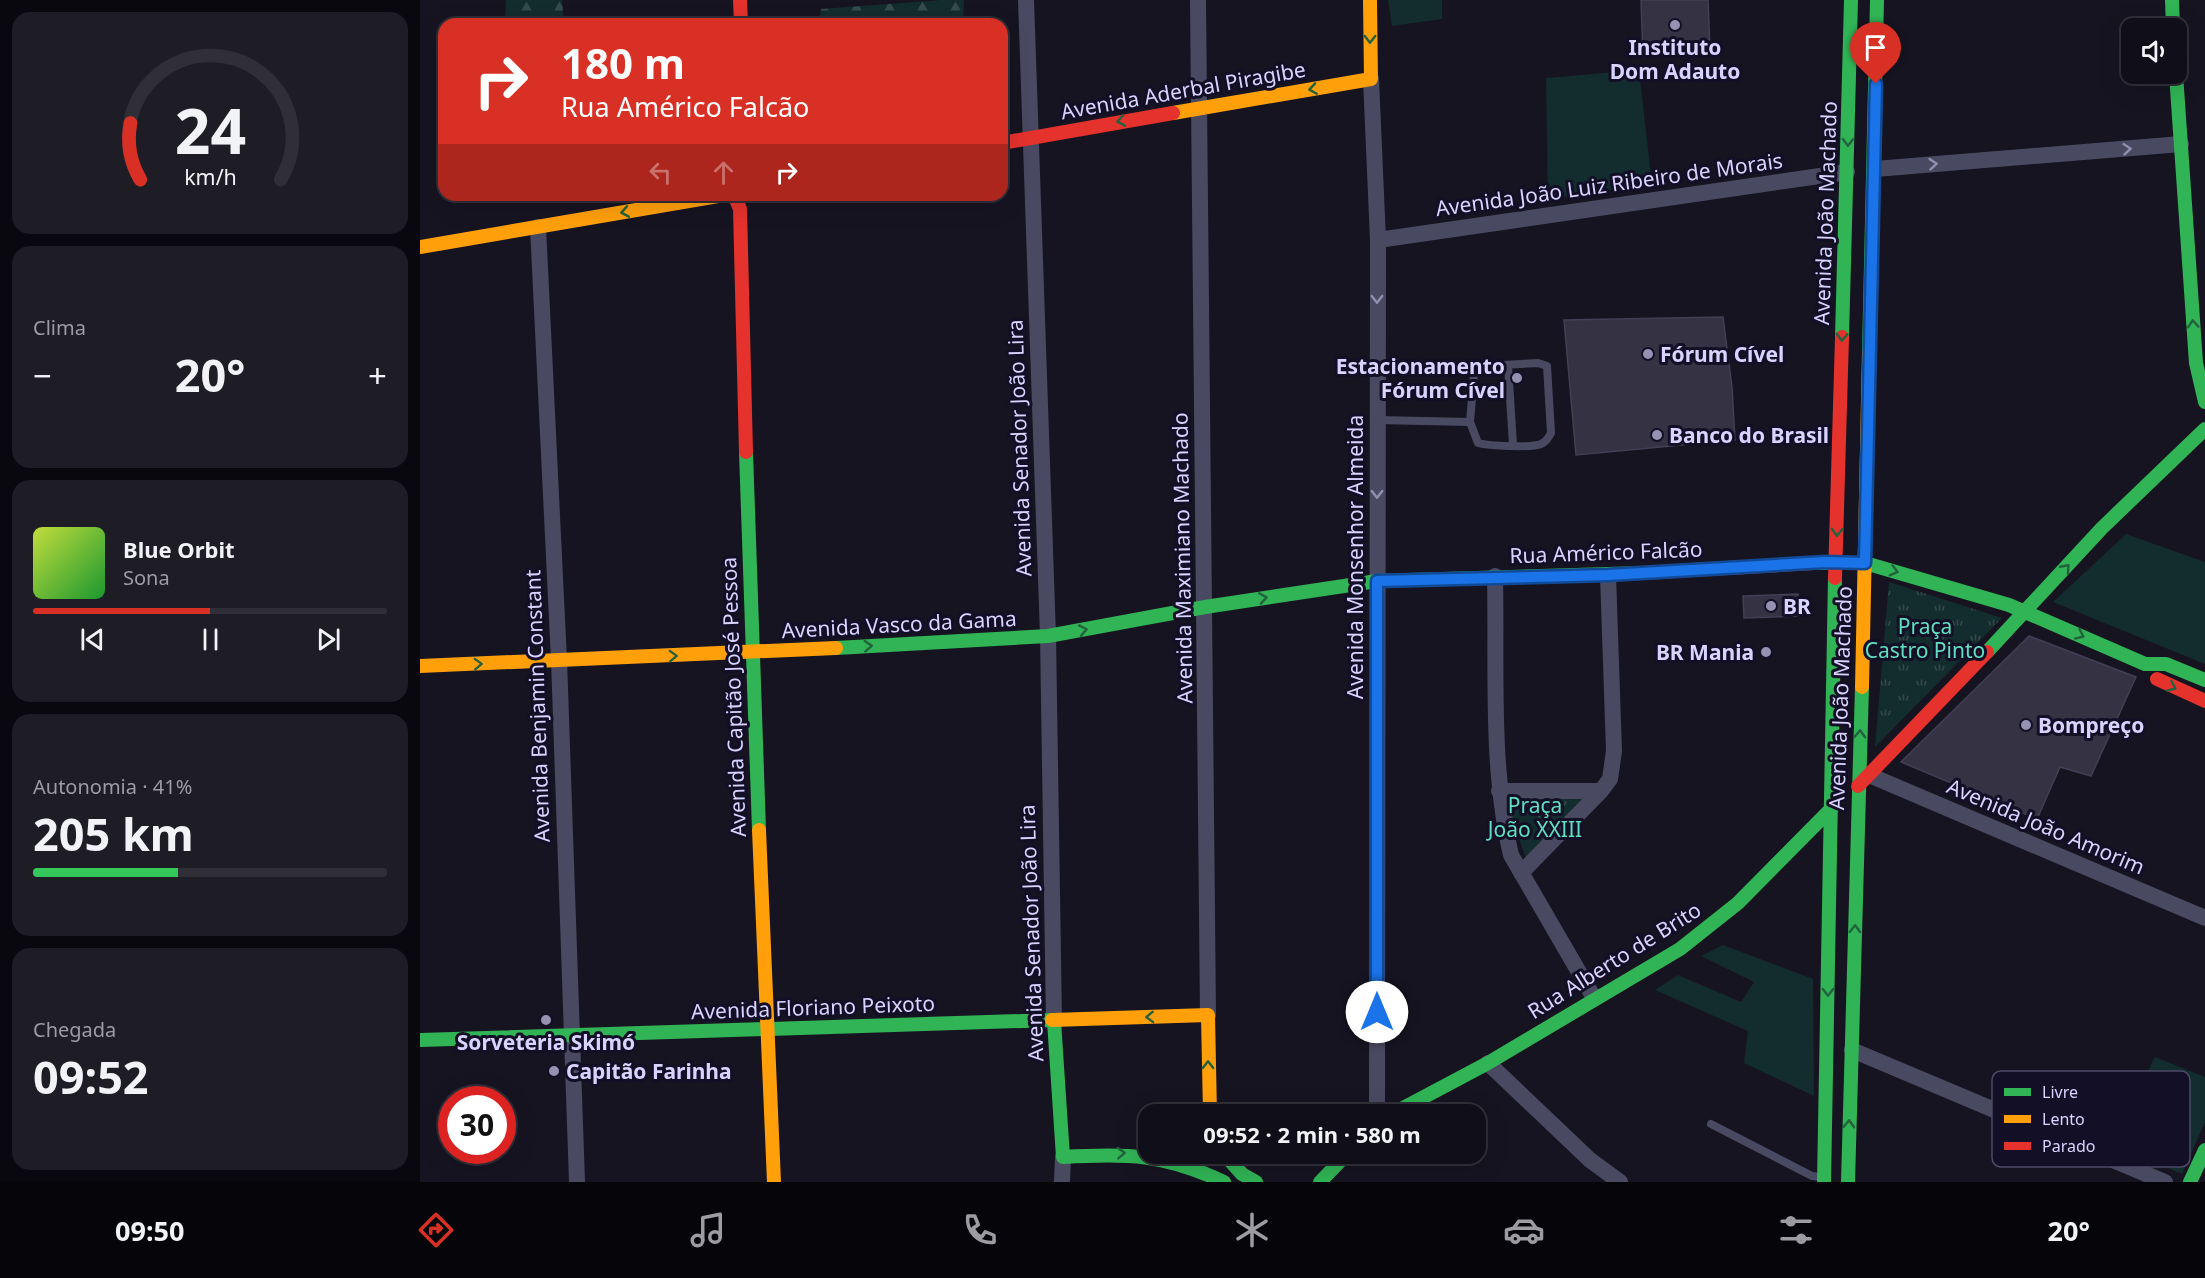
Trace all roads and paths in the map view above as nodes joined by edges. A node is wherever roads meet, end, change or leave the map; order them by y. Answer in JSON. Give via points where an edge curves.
{"nodes":[{"id":1,"x":726,"y":0,"type":"edge"},
{"id":2,"x":740,"y":0,"type":"edge"},
{"id":3,"x":1026,"y":0,"type":"edge"},
{"id":4,"x":1198,"y":0,"type":"edge"},
{"id":5,"x":1370,"y":0,"type":"edge"},
{"id":6,"x":1851,"y":0,"type":"edge"},
{"id":7,"x":1877,"y":0,"type":"edge"},
{"id":8,"x":2172,"y":0,"type":"edge"},
{"id":9,"x":727,"y":18,"type":"edge"},
{"id":10,"x":741,"y":18,"type":"edge"},
{"id":11,"x":2173,"y":18,"type":"edge"},
{"id":12,"x":1371,"y":79,"type":"junction"},
{"id":13,"x":2177,"y":84,"type":"edge"},
{"id":14,"x":1200,"y":108,"type":"junction"},
{"id":15,"x":1029,"y":138,"type":"junction"},
{"id":16,"x":1008,"y":142,"type":"edge"},
{"id":17,"x":2181,"y":144,"type":"junction"},
{"id":18,"x":1875,"y":169,"type":"junction"},
{"id":19,"x":1847,"y":172,"type":"junction"},
{"id":20,"x":690,"y":201,"type":"edge"},
{"id":21,"x":737,"y":201,"type":"edge"},
{"id":22,"x":743,"y":201,"type":"edge"},
{"id":23,"x":740,"y":209,"type":"junction"},
{"id":24,"x":538,"y":228,"type":"junction"},
{"id":25,"x":1378,"y":240,"type":"junction"},
{"id":26,"x":420,"y":247,"type":"edge"},
{"id":27,"x":1508,"y":365,"type":"junction"},
{"id":28,"x":2205,"y":402,"type":"edge"},
{"id":29,"x":1377,"y":420,"type":"junction"},
{"id":30,"x":1470,"y":422,"type":"junction"},
{"id":31,"x":2205,"y":429,"type":"edge"},
{"id":32,"x":1513,"y":445,"type":"junction"},
{"id":33,"x":1837,"y":563,"type":"junction"},
{"id":34,"x":1865,"y":563,"type":"junction"},
{"id":35,"x":1608,"y":575,"type":"junction"},
{"id":36,"x":1495,"y":576,"type":"junction"},
{"id":37,"x":1377,"y":581,"type":"junction"},
{"id":38,"x":1205,"y":607,"type":"junction"},
{"id":39,"x":2027,"y":611,"type":"junction"},
{"id":40,"x":1048,"y":636,"type":"junction"},
{"id":41,"x":751,"y":653,"type":"junction"},
{"id":42,"x":559,"y":660,"type":"junction"},
{"id":43,"x":2145,"y":664,"type":"junction"},
{"id":44,"x":420,"y":666,"type":"edge"},
{"id":45,"x":2205,"y":681,"type":"edge"},
{"id":46,"x":2205,"y":701,"type":"edge"},
{"id":47,"x":1864,"y":781,"type":"junction"},
{"id":48,"x":1499,"y":791,"type":"junction"},
{"id":49,"x":1601,"y":791,"type":"junction"},
{"id":50,"x":1832,"y":808,"type":"junction"},
{"id":51,"x":1521,"y":873,"type":"junction"},
{"id":52,"x":2205,"y":918,"type":"edge"},
{"id":53,"x":1594,"y":998,"type":"junction"},
{"id":54,"x":1208,"y":1015,"type":"junction"},
{"id":55,"x":1054,"y":1021,"type":"junction"},
{"id":56,"x":769,"y":1029,"type":"junction"},
{"id":57,"x":572,"y":1035,"type":"junction"},
{"id":58,"x":420,"y":1040,"type":"edge"},
{"id":59,"x":1852,"y":1050,"type":"junction"},
{"id":60,"x":1488,"y":1063,"type":"junction"},
{"id":61,"x":1210,"y":1104,"type":"edge"},
{"id":62,"x":1377,"y":1104,"type":"edge"},
{"id":63,"x":1411,"y":1104,"type":"edge"},
{"id":64,"x":1992,"y":1109,"type":"edge"},
{"id":65,"x":1711,"y":1124,"type":"dead end"},
{"id":66,"x":2205,"y":1150,"type":"edge"},
{"id":67,"x":1063,"y":1157,"type":"junction"},
{"id":68,"x":1233,"y":1164,"type":"edge"},
{"id":69,"x":1337,"y":1164,"type":"edge"},
{"id":70,"x":2129,"y":1167,"type":"edge"},
{"id":71,"x":1824,"y":1180,"type":"edge"},
{"id":72,"x":577,"y":1182,"type":"edge"},
{"id":73,"x":774,"y":1182,"type":"edge"},
{"id":74,"x":1062,"y":1182,"type":"edge"},
{"id":75,"x":1224,"y":1182,"type":"edge"},
{"id":76,"x":1256,"y":1182,"type":"edge"},
{"id":77,"x":1320,"y":1182,"type":"edge"},
{"id":78,"x":1620,"y":1182,"type":"edge"},
{"id":79,"x":1848,"y":1182,"type":"edge"},
{"id":80,"x":2165,"y":1182,"type":"edge"},
{"id":81,"x":2190,"y":1182,"type":"edge"}],
"edges":[{"from":1,"to":9,"type":"main road"},
{"from":2,"to":10,"type":"main road"},
{"from":3,"to":15,"type":"street","name":"Avenida Senador João Lira"},
{"from":4,"to":14,"type":"street","name":"Avenida Maximiano Machado"},
{"from":5,"to":12,"type":"main road","name":"Avenida Monsenhor Almeida","one_way":true},
{"from":6,"to":19,"type":"main road","name":"Avenida João Machado","one_way":true},
{"from":7,"to":18,"type":"main road","name":"Avenida João Machado"},
{"from":8,"to":11,"type":"main road"},
{"from":12,"to":14,"type":"main road","name":"Avenida Aderbal Piragibe","one_way":true},
{"from":12,"to":25,"type":"street","name":"Avenida Monsenhor Almeida"},
{"from":13,"to":17,"type":"main road"},
{"from":14,"to":15,"type":"main road","name":"Avenida Aderbal Piragibe","one_way":true},
{"from":14,"to":38,"type":"street","name":"Avenida Maximiano Machado"},
{"from":15,"to":16,"type":"main road","name":"Avenida Aderbal Piragibe"},
{"from":15,"to":40,"type":"street","name":"Avenida Senador João Lira"},
{"from":18,"to":17,"type":"street","one_way":true},
{"from":28,"to":17,"type":"main road","one_way":true,"via":[[2196,363]]},
{"from":18,"to":34,"type":"main road","name":"Avenida João Machado"},
{"from":19,"to":25,"type":"street","name":"Avenida João Luiz Ribeiro de Morais"},
{"from":19,"to":33,"type":"main road","name":"Avenida João Machado","one_way":true},
{"from":20,"to":24,"type":"main road","one_way":true},
{"from":21,"to":23,"type":"main road","name":"Avenida Capitão José Pessoa"},
{"from":22,"to":23,"type":"main road","name":"Avenida Capitão José Pessoa"},
{"from":23,"to":41,"type":"main road","name":"Avenida Capitão José Pessoa"},
{"from":24,"to":26,"type":"main road"},
{"from":24,"to":42,"type":"street","name":"Avenida Benjamin Constant"},
{"from":25,"to":29,"type":"street","name":"Avenida Monsenhor Almeida","one_way":true},
{"from":27,"to":30,"type":"lane","via":[[1484,366],[1474,374]]},
{"from":27,"to":32,"type":"lane"},
{"from":27,"to":32,"type":"lane","via":[[1547,366],[1551,433],[1541,444]]},
{"from":29,"to":30,"type":"lane"},
{"from":29,"to":37,"type":"street","name":"Avenida Monsenhor Almeida","one_way":true},
{"from":30,"to":32,"type":"lane","via":[[1478,444]]},
{"from":39,"to":31,"type":"main road","one_way":true,"via":[[2102,528]]},
{"from":33,"to":34,"type":"main road","name":"Rua Américo Falcão"},
{"from":33,"to":35,"type":"main road","name":"Rua Américo Falcão"},
{"from":33,"to":50,"type":"main road","name":"Avenida João Machado"},
{"from":34,"to":39,"type":"main road","name":"Rua Américo Falcão","one_way":true},
{"from":47,"to":34,"type":"main road","name":"Avenida João Machado","one_way":true},
{"from":35,"to":36,"type":"main road","name":"Rua Américo Falcão"},
{"from":35,"to":49,"type":"street","via":[[1614,751],[1610,779]]},
{"from":36,"to":37,"type":"main road","name":"Rua Américo Falcão"},
{"from":36,"to":48,"type":"street"},
{"from":38,"to":37,"type":"main road","name":"Avenida Vasco da Gama","one_way":true},
{"from":37,"to":62,"type":"street","name":"Avenida Monsenhor Almeida"},
{"from":40,"to":38,"type":"main road","name":"Avenida Vasco da Gama","one_way":true},
{"from":38,"to":54,"type":"street","name":"Avenida Maximiano Machado"},
{"from":39,"to":43,"type":"main road","name":"Rua Américo Falcão","one_way":true},
{"from":39,"to":47,"type":"main road"},
{"from":41,"to":40,"type":"main road","name":"Avenida Vasco da Gama","one_way":true},
{"from":40,"to":55,"type":"street","name":"Avenida Senador João Lira"},
{"from":42,"to":41,"type":"main road","name":"Avenida Vasco da Gama","one_way":true},
{"from":41,"to":56,"type":"main road","name":"Avenida Capitão José Pessoa"},
{"from":44,"to":42,"type":"main road","name":"Avenida Vasco da Gama","one_way":true},
{"from":42,"to":57,"type":"street","name":"Avenida Benjamin Constant"},
{"from":43,"to":45,"type":"main road","via":[[2166,664]]},
{"from":43,"to":46,"type":"main road","one_way":true,"via":[[2159,681]]},
{"from":47,"to":52,"type":"street","name":"Avenida João Amorim"},
{"from":59,"to":47,"type":"main road","name":"Avenida João Machado","one_way":true},
{"from":48,"to":49,"type":"street"},
{"from":48,"to":51,"type":"street","via":[[1511,855]]},
{"from":49,"to":51,"type":"street"},
{"from":50,"to":53,"type":"main road","name":"Rua Alberto de Brito","via":[[1710,926],[1680,949]]},
{"from":50,"to":71,"type":"main road","name":"Avenida João Machado","one_way":true},
{"from":51,"to":53,"type":"street"},
{"from":53,"to":60,"type":"main road","name":"Rua Alberto de Brito"},
{"from":54,"to":55,"type":"main road","name":"Avenida Floriano Peixoto","one_way":true},
{"from":61,"to":54,"type":"main road","name":"Avenida Maximiano Machado","one_way":true},
{"from":55,"to":56,"type":"main road","name":"Avenida Floriano Peixoto"},
{"from":55,"to":67,"type":"main road","name":"Avenida Senador João Lira"},
{"from":56,"to":57,"type":"main road","name":"Avenida Floriano Peixoto"},
{"from":56,"to":73,"type":"main road","name":"Avenida Capitão José Pessoa"},
{"from":57,"to":58,"type":"main road","name":"Avenida Floriano Peixoto"},
{"from":57,"to":72,"type":"street","name":"Avenida Benjamin Constant"},
{"from":59,"to":64,"type":"street"},
{"from":79,"to":59,"type":"main road","name":"Avenida João Machado","one_way":true},
{"from":60,"to":63,"type":"main road","name":"Rua Alberto de Brito"},
{"from":60,"to":78,"type":"street","via":[[1590,1160]]},
{"from":65,"to":71,"type":"lane"},
{"from":66,"to":81,"type":"main road"},
{"from":67,"to":74,"type":"street","name":"Avenida Senador João Lira"},
{"from":67,"to":75,"type":"main road","one_way":true,"via":[[1132,1153],[1158,1156]]},
{"from":68,"to":76,"type":"main road"},
{"from":69,"to":77,"type":"main road"},
{"from":70,"to":80,"type":"street"}]}
